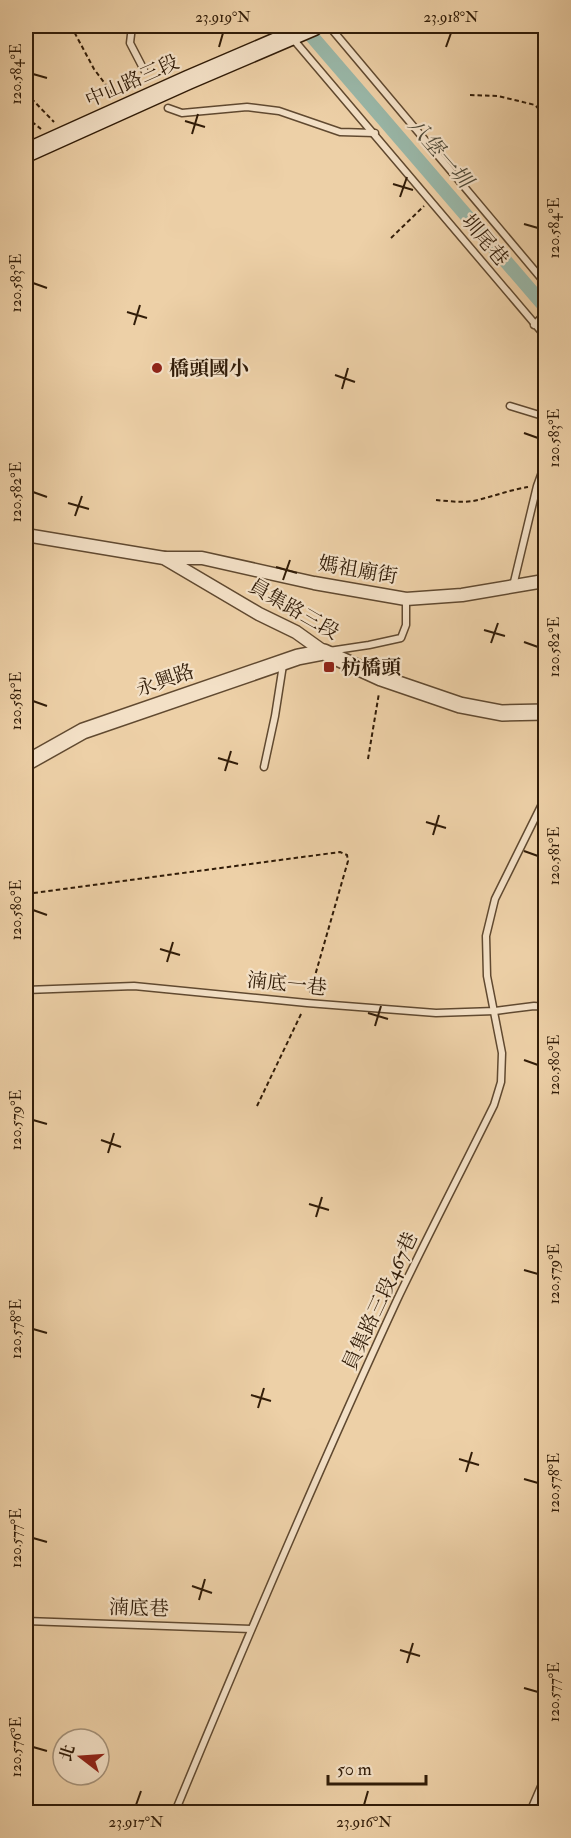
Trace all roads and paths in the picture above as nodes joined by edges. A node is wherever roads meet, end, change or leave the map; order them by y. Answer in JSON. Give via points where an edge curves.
{"nodes":[{"id":1,"x":71,"y":26,"type":"edge"},
{"id":2,"x":132,"y":26,"type":"edge"},
{"id":3,"x":314,"y":26,"type":"edge"},
{"id":4,"x":329,"y":26,"type":"edge"},
{"id":5,"x":287,"y":31,"type":"edge"},
{"id":6,"x":144,"y":70,"type":"dead end"},
{"id":7,"x":26,"y":93,"type":"edge"},
{"id":8,"x":470,"y":95,"type":"dead end"},
{"id":9,"x":168,"y":108,"type":"dead end"},
{"id":10,"x":124,"y":109,"type":"junction"},
{"id":11,"x":546,"y":117,"type":"edge"},
{"id":12,"x":375,"y":133,"type":"junction"},
{"id":13,"x":66,"y":135,"type":"junction"},
{"id":14,"x":26,"y":153,"type":"edge"},
{"id":15,"x":430,"y":200,"type":"junction"},
{"id":16,"x":391,"y":238,"type":"dead end"},
{"id":17,"x":546,"y":284,"type":"edge"},
{"id":18,"x":546,"y":313,"type":"edge"},
{"id":19,"x":534,"y":325,"type":"junction"},
{"id":20,"x":546,"y":337,"type":"edge"},
{"id":21,"x":510,"y":405,"type":"dead end"},
{"id":22,"x":546,"y":417,"type":"edge"},
{"id":23,"x":546,"y":462,"type":"edge"},
{"id":24,"x":537,"y":486,"type":"junction"},
{"id":25,"x":436,"y":500,"type":"dead end"},
{"id":26,"x":26,"y":535,"type":"edge"},
{"id":27,"x":164,"y":558,"type":"junction"},
{"id":28,"x":546,"y":584,"type":"edge"},
{"id":29,"x":513,"y":587,"type":"junction"},
{"id":30,"x":406,"y":599,"type":"junction"},
{"id":31,"x":324,"y":651,"type":"junction"},
{"id":32,"x":284,"y":662,"type":"junction"},
{"id":33,"x":381,"y":678,"type":"junction"},
{"id":34,"x":546,"y":712,"type":"edge"},
{"id":35,"x":26,"y":752,"type":"edge"},
{"id":36,"x":42,"y":754,"type":"junction"},
{"id":37,"x":368,"y":759,"type":"dead end"},
{"id":38,"x":26,"y":763,"type":"edge"},
{"id":39,"x":264,"y":767,"type":"dead end"},
{"id":40,"x":546,"y":796,"type":"edge"},
{"id":41,"x":538,"y":809,"type":"junction"},
{"id":42,"x":546,"y":812,"type":"edge"},
{"id":43,"x":26,"y":894,"type":"edge"},
{"id":44,"x":26,"y":990,"type":"edge"},
{"id":45,"x":307,"y":1003,"type":"junction"},
{"id":46,"x":546,"y":1007,"type":"edge"},
{"id":47,"x":495,"y":1011,"type":"junction"},
{"id":48,"x":257,"y":1106,"type":"dead end"},
{"id":49,"x":26,"y":1621,"type":"edge"},
{"id":50,"x":251,"y":1629,"type":"junction"},
{"id":51,"x":546,"y":1776,"type":"edge"},
{"id":52,"x":175,"y":1812,"type":"edge"},
{"id":53,"x":530,"y":1812,"type":"edge"}],
"edges":[{"from":1,"to":10,"type":"path","via":[[94,69]]},
{"from":2,"to":6,"type":"lane","via":[[130,43]]},
{"from":3,"to":5,"type":"main road","name":"中山路三段"},
{"from":4,"to":17,"type":"lane","name":"圳尾巷"},
{"from":5,"to":10,"type":"main road","name":"中山路三段"},
{"from":5,"to":12,"type":"lane","name":"圳尾巷"},
{"from":7,"to":13,"type":"path"},
{"from":8,"to":11,"type":"path","via":[[498,96],[535,105]]},
{"from":9,"to":12,"type":"lane","via":[[182,113],[247,107],[279,111],[340,132]]},
{"from":10,"to":13,"type":"main road","name":"中山路三段"},
{"from":12,"to":15,"type":"lane","name":"圳尾巷"},
{"from":13,"to":14,"type":"main road","name":"中山路三段"},
{"from":15,"to":16,"type":"path"},
{"from":15,"to":19,"type":"lane","name":"圳尾巷"},
{"from":18,"to":19,"type":"lane"},
{"from":19,"to":20,"type":"lane","name":"圳尾巷"},
{"from":21,"to":22,"type":"lane"},
{"from":23,"to":24,"type":"lane"},
{"from":24,"to":25,"type":"path","via":[[473,501]]},
{"from":24,"to":29,"type":"lane"},
{"from":26,"to":27,"type":"street","name":"員集路三段"},
{"from":27,"to":30,"type":"street","name":"媽祖廟街","via":[[202,558]]},
{"from":27,"to":31,"type":"street","name":"員集路三段"},
{"from":28,"to":29,"type":"street","name":"媽祖廟街"},
{"from":29,"to":30,"type":"street","name":"媽祖廟街"},
{"from":30,"to":31,"type":"lane","via":[[406,625],[401,638]]},
{"from":31,"to":32,"type":"street","name":"永興路"},
{"from":31,"to":33,"type":"street","name":"員集路三段"},
{"from":32,"to":36,"type":"street","name":"永興路","via":[[83,731]]},
{"from":32,"to":39,"type":"lane"},
{"from":33,"to":34,"type":"street","name":"員集路三段","via":[[460,705],[502,713]]},
{"from":33,"to":37,"type":"path"},
{"from":35,"to":36,"type":"lane"},
{"from":36,"to":38,"type":"street","name":"永興路"},
{"from":40,"to":41,"type":"lane","name":"員集路三段467巷"},
{"from":41,"to":42,"type":"lane"},
{"from":41,"to":47,"type":"lane","name":"員集路三段467巷","via":[[495,899],[486,936],[487,976]]},
{"from":43,"to":45,"type":"path","via":[[340,852],[347,855],[348,861]]},
{"from":44,"to":45,"type":"lane","name":"湳底一巷","via":[[134,986]]},
{"from":45,"to":47,"type":"lane","name":"湳底一巷","via":[[436,1013]]},
{"from":45,"to":48,"type":"path"},
{"from":46,"to":47,"type":"lane","name":"湳底一巷"},
{"from":47,"to":50,"type":"lane","name":"員集路三段467巷","via":[[502,1053],[501,1082],[494,1105],[393,1309]]},
{"from":49,"to":50,"type":"lane","name":"湳底巷"},
{"from":50,"to":52,"type":"lane","name":"員集路三段467巷"},
{"from":51,"to":53,"type":"lane"}]}
